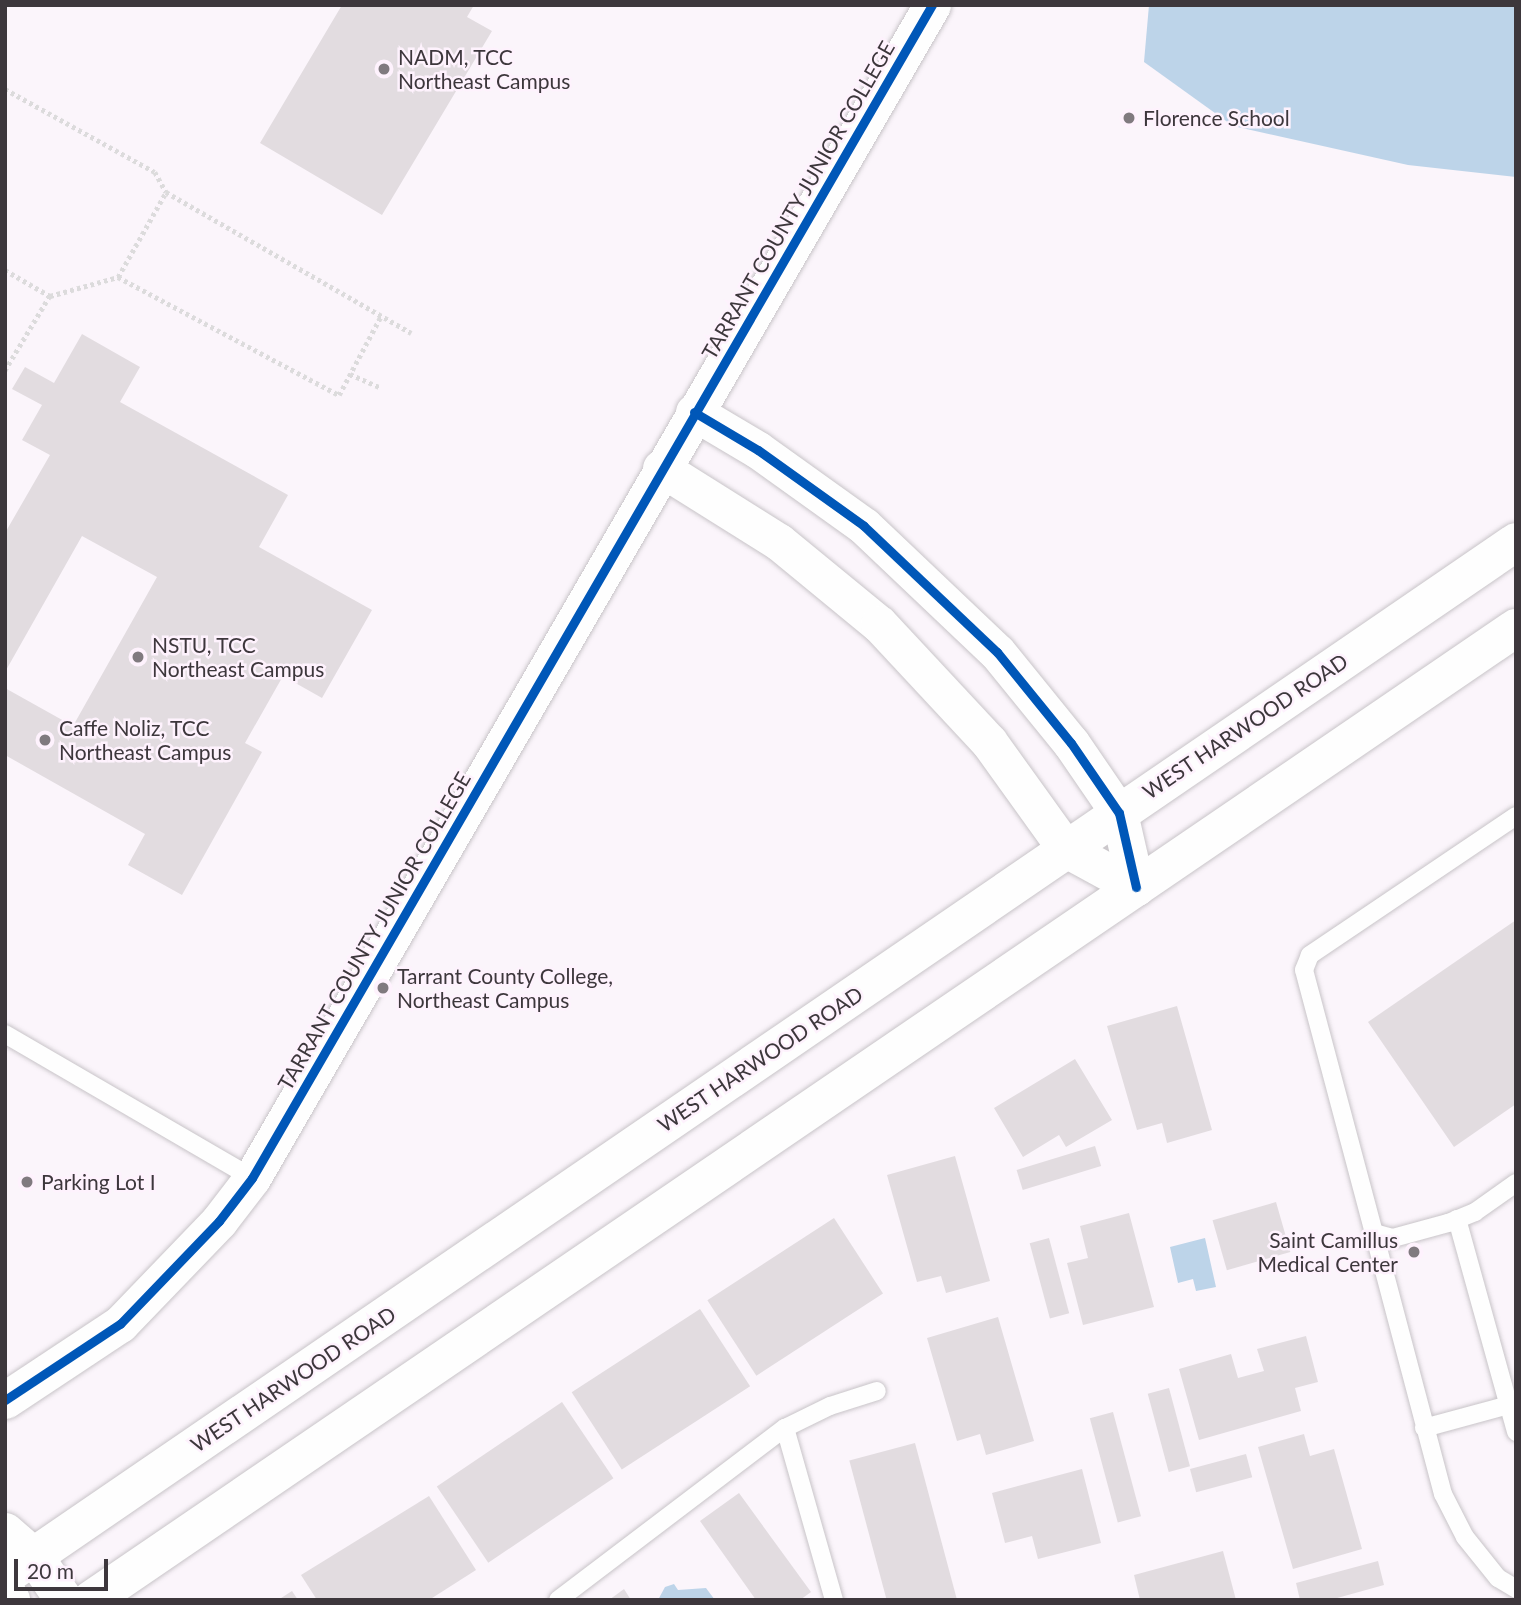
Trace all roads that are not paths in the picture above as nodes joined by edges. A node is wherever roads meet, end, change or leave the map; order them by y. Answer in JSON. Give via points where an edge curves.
{"nodes":[{"id":1,"x":932,"y":5,"type":"edge"},
{"id":2,"x":694,"y":412,"type":"junction"},
{"id":3,"x":661,"y":468,"type":"junction"},
{"id":4,"x":1516,"y":542,"type":"edge"},
{"id":5,"x":1516,"y":628,"type":"edge"},
{"id":6,"x":1119,"y":813,"type":"junction"},
{"id":7,"x":1516,"y":816,"type":"edge"},
{"id":8,"x":1066,"y":849,"type":"junction"},
{"id":9,"x":1136,"y":887,"type":"junction"},
{"id":10,"x":5,"y":1034,"type":"edge"},
{"id":11,"x":252,"y":1178,"type":"junction"},
{"id":12,"x":1516,"y":1183,"type":"edge"},
{"id":13,"x":1457,"y":1219,"type":"junction"},
{"id":14,"x":1374,"y":1233,"type":"junction"},
{"id":15,"x":877,"y":1391,"type":"dead end"},
{"id":16,"x":5,"y":1400,"type":"edge"},
{"id":17,"x":1512,"y":1404,"type":"edge"},
{"id":18,"x":785,"y":1428,"type":"junction"},
{"id":19,"x":1424,"y":1428,"type":"junction"},
{"id":20,"x":1516,"y":1432,"type":"edge"},
{"id":21,"x":5,"y":1531,"type":"edge"},
{"id":22,"x":20,"y":1566,"type":"edge"},
{"id":23,"x":1516,"y":1589,"type":"edge"},
{"id":24,"x":5,"y":1590,"type":"edge"},
{"id":25,"x":12,"y":1600,"type":"edge"},
{"id":26,"x":64,"y":1600,"type":"edge"},
{"id":27,"x":92,"y":1600,"type":"edge"},
{"id":28,"x":558,"y":1600,"type":"edge"},
{"id":29,"x":834,"y":1600,"type":"edge"}],
"edges":[{"from":1,"to":2,"type":"street","name":"TARRANT COUNTY JUNIOR COLLEGE"},
{"from":2,"to":3,"type":"street","name":"TARRANT COUNTY JUNIOR COLLEGE"},
{"from":2,"to":6,"type":"street","via":[[812,486],[914,568],[1035,696]]},
{"from":3,"to":8,"type":"street","via":[[779,542],[879,624],[989,742]]},
{"from":3,"to":11,"type":"street","name":"TARRANT COUNTY JUNIOR COLLEGE"},
{"from":4,"to":6,"type":"main road","name":"WEST HARWOOD ROAD"},
{"from":5,"to":9,"type":"main road"},
{"from":6,"to":8,"type":"main road","name":"WEST HARWOOD ROAD"},
{"from":6,"to":9,"type":"street"},
{"from":7,"to":14,"type":"lane","via":[[1310,955],[1304,970]]},
{"from":8,"to":9,"type":"street"},
{"from":8,"to":22,"type":"main road","name":"WEST HARWOOD ROAD"},
{"from":9,"to":27,"type":"main road"},
{"from":10,"to":11,"type":"lane"},
{"from":11,"to":16,"type":"street","name":"TARRANT COUNTY JUNIOR COLLEGE","via":[[219,1221],[120,1324]]},
{"from":12,"to":13,"type":"lane"},
{"from":13,"to":14,"type":"lane","via":[[1393,1238]]},
{"from":13,"to":17,"type":"lane"},
{"from":14,"to":19,"type":"lane"},
{"from":15,"to":18,"type":"lane","via":[[830,1406]]},
{"from":17,"to":19,"type":"lane"},
{"from":17,"to":20,"type":"lane"},
{"from":18,"to":28,"type":"lane"},
{"from":18,"to":29,"type":"lane"},
{"from":19,"to":23,"type":"lane","via":[[1443,1494],[1465,1537],[1498,1578]]},
{"from":21,"to":22,"type":"street"},
{"from":22,"to":26,"type":"main road"},
{"from":24,"to":25,"type":"main road"}]}
